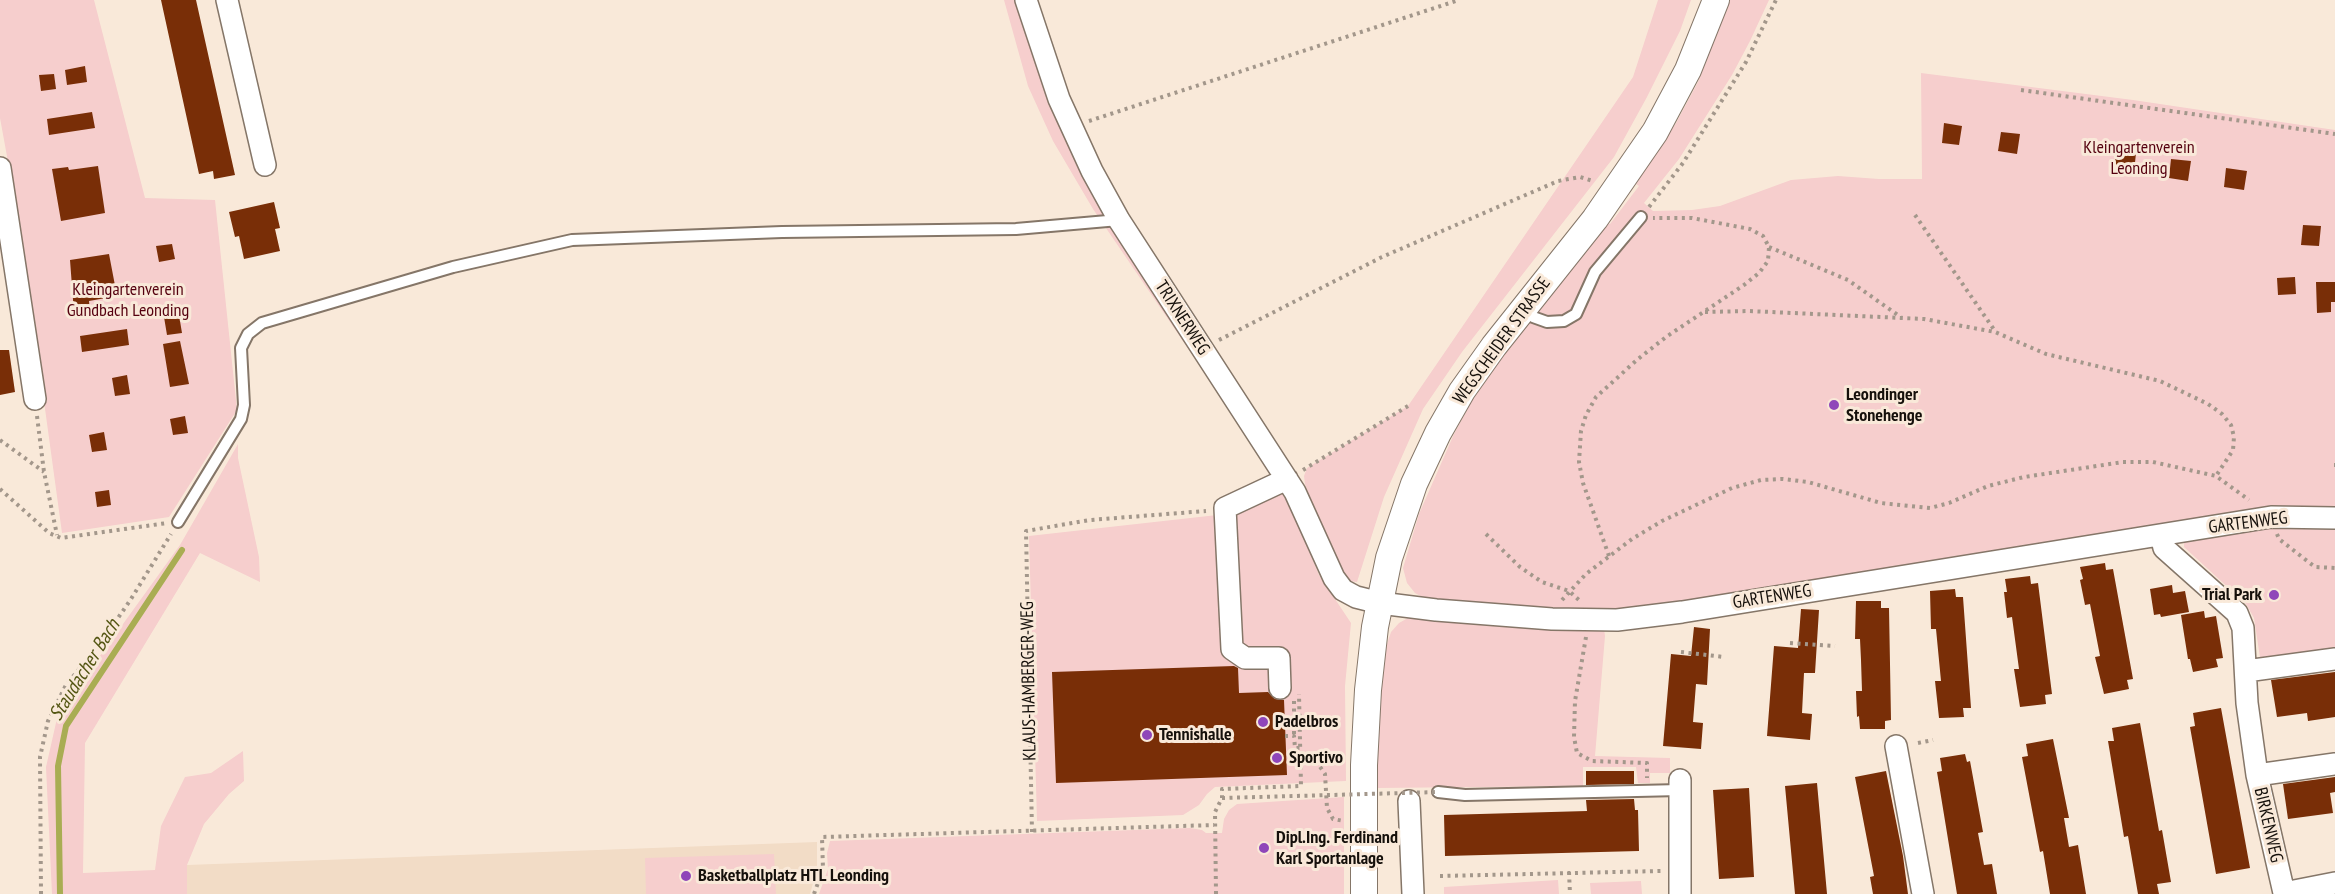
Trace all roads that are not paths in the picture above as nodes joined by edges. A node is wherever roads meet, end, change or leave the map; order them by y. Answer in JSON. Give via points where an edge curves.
{"nodes":[{"id":1,"x":227,"y":0,"type":"edge"},
{"id":2,"x":1026,"y":0,"type":"edge"},
{"id":3,"x":1716,"y":0,"type":"edge"},
{"id":4,"x":265,"y":165,"type":"dead end"},
{"id":5,"x":0,"y":168,"type":"edge"},
{"id":6,"x":1641,"y":217,"type":"road end"},
{"id":7,"x":1119,"y":220,"type":"junction"},
{"id":8,"x":1523,"y":310,"type":"junction"},
{"id":9,"x":35,"y":399,"type":"road end"},
{"id":10,"x":1287,"y":479,"type":"junction"},
{"id":11,"x":2335,"y":518,"type":"edge"},
{"id":12,"x":178,"y":522,"type":"road end"},
{"id":13,"x":2161,"y":536,"type":"junction"},
{"id":14,"x":1380,"y":603,"type":"junction"},
{"id":15,"x":2335,"y":659,"type":"edge"},
{"id":16,"x":2246,"y":671,"type":"junction"},
{"id":17,"x":1287,"y":688,"type":"road end"},
{"id":18,"x":1896,"y":746,"type":"dead end"},
{"id":19,"x":2335,"y":764,"type":"edge"},
{"id":20,"x":2257,"y":775,"type":"junction"},
{"id":21,"x":1680,"y":785,"type":"joint"},
{"id":22,"x":1438,"y":792,"type":"road end"},
{"id":23,"x":1409,"y":801,"type":"dead end"},
{"id":24,"x":2335,"y":883,"type":"edge"},
{"id":25,"x":1364,"y":894,"type":"edge"},
{"id":26,"x":1413,"y":894,"type":"edge"},
{"id":27,"x":1680,"y":894,"type":"edge"},
{"id":28,"x":1923,"y":894,"type":"edge"},
{"id":29,"x":2282,"y":894,"type":"edge"}],
"edges":[{"from":1,"to":4,"type":"street"},
{"from":2,"to":7,"type":"street","name":"TRIXNERWEG","via":[[1071,127]]},
{"from":3,"to":8,"type":"street","name":"WEGSCHEIDER STRASSE","via":[[1688,70],[1644,151]]},
{"from":5,"to":9,"type":"street"},
{"from":6,"to":8,"type":"lane","via":[[1595,272],[1576,314],[1563,321],[1546,322]]},
{"from":7,"to":10,"type":"street","name":"TRIXNERWEG"},
{"from":7,"to":12,"type":"lane","via":[[1016,229],[572,240],[453,267],[262,323],[248,334],[241,348],[241,419]]},
{"from":8,"to":14,"type":"street","name":"WEGSCHEIDER STRASSE","via":[[1462,391],[1438,433],[1402,518]]},
{"from":10,"to":14,"type":"street","name":"TRIXNERWEG","via":[[1343,590]]},
{"from":10,"to":17,"type":"street","via":[[1225,508],[1232,649],[1245,658],[1279,658]]},
{"from":11,"to":13,"type":"street","name":"GARTENWEG","via":[[2271,517]]},
{"from":13,"to":14,"type":"street","name":"GARTENWEG","via":[[1617,620],[1552,620]]},
{"from":13,"to":16,"type":"street","via":[[2164,548],[2237,613],[2243,628]]},
{"from":14,"to":25,"type":"street","name":"WEGSCHEIDER STRASSE","via":[[1368,690]]},
{"from":15,"to":16,"type":"street"},
{"from":16,"to":20,"type":"street","name":"BIRKENWEG"},
{"from":18,"to":28,"type":"street"},
{"from":19,"to":20,"type":"street","name":"BIRKENWEG"},
{"from":20,"to":29,"type":"street","name":"BIRKENWEG"},
{"from":21,"to":22,"type":"lane","via":[[1647,790],[1466,795]]},
{"from":21,"to":27,"type":"street"},
{"from":23,"to":26,"type":"street"},
{"from":24,"to":29,"type":"street","name":"BIRKENWEG"}]}
